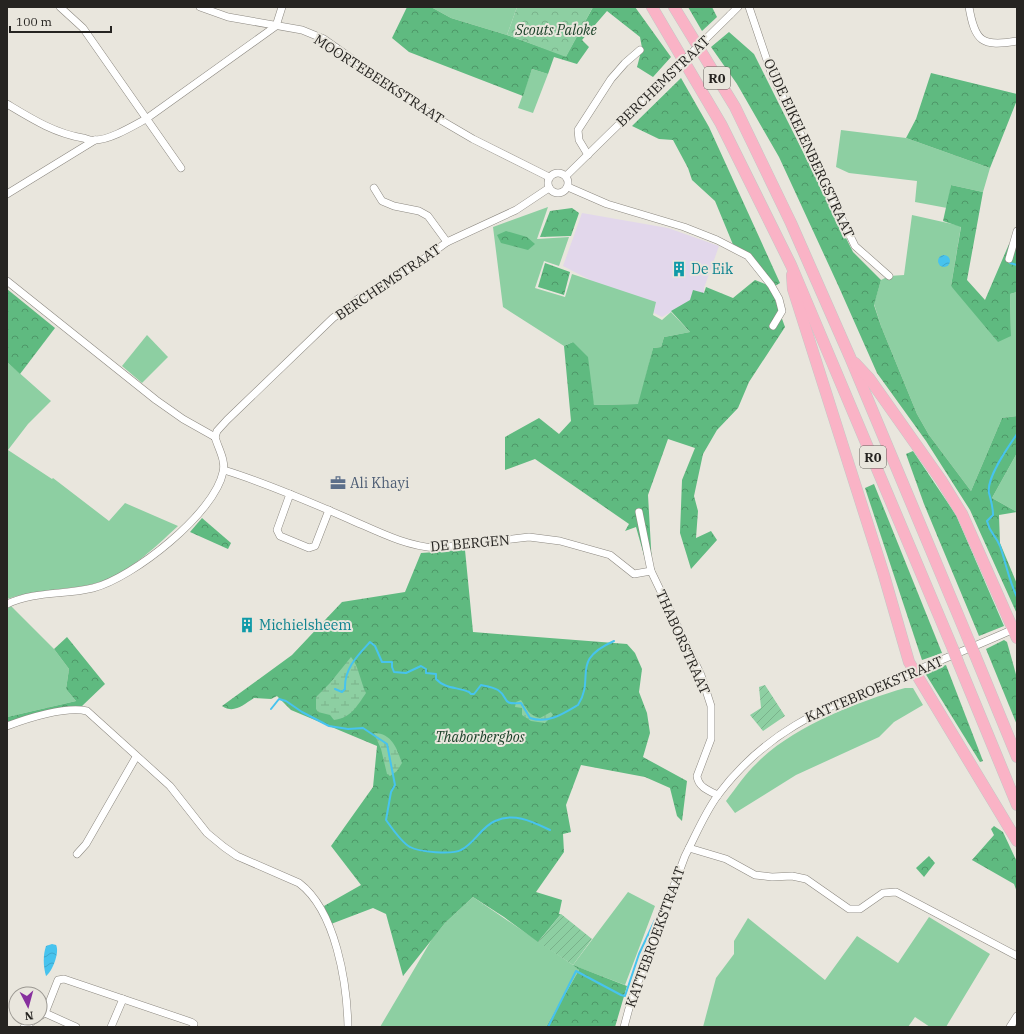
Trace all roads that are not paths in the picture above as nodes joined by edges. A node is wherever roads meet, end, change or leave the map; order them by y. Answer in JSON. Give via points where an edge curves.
{"nodes":[{"id":1,"x":60,"y":7,"type":"edge"},
{"id":2,"x":200,"y":7,"type":"edge"},
{"id":3,"x":282,"y":7,"type":"edge"},
{"id":4,"x":652,"y":7,"type":"edge"},
{"id":5,"x":674,"y":7,"type":"edge"},
{"id":6,"x":738,"y":7,"type":"edge"},
{"id":7,"x":749,"y":7,"type":"edge"},
{"id":8,"x":969,"y":7,"type":"edge"},
{"id":9,"x":276,"y":26,"type":"junction"},
{"id":10,"x":1017,"y":41,"type":"edge"},
{"id":11,"x":640,"y":50,"type":"dead end"},
{"id":12,"x":7,"y":104,"type":"edge"},
{"id":13,"x":146,"y":118,"type":"junction"},
{"id":14,"x":95,"y":140,"type":"junction"},
{"id":15,"x":588,"y":155,"type":"junction"},
{"id":16,"x":181,"y":168,"type":"dead end"},
{"id":17,"x":566,"y":176,"type":"junction"},
{"id":18,"x":549,"y":177,"type":"junction"},
{"id":19,"x":568,"y":187,"type":"junction"},
{"id":20,"x":374,"y":188,"type":"dead end"},
{"id":21,"x":549,"y":188,"type":"junction"},
{"id":22,"x":7,"y":194,"type":"edge"},
{"id":23,"x":1017,"y":231,"type":"edge"},
{"id":24,"x":447,"y":242,"type":"junction"},
{"id":25,"x":1015,"y":244,"type":"edge"},
{"id":26,"x":1009,"y":259,"type":"dead end"},
{"id":27,"x":791,"y":265,"type":"junction"},
{"id":28,"x":889,"y":276,"type":"dead end"},
{"id":29,"x":7,"y":281,"type":"edge"},
{"id":30,"x":773,"y":326,"type":"dead end"},
{"id":31,"x":850,"y":357,"type":"junction"},
{"id":32,"x":215,"y":437,"type":"junction"},
{"id":33,"x":224,"y":470,"type":"junction"},
{"id":34,"x":290,"y":494,"type":"junction"},
{"id":35,"x":329,"y":510,"type":"junction"},
{"id":36,"x":639,"y":512,"type":"dead end"},
{"id":37,"x":651,"y":571,"type":"junction"},
{"id":38,"x":7,"y":604,"type":"edge"},
{"id":39,"x":1016,"y":632,"type":"edge"},
{"id":40,"x":914,"y":671,"type":"junction"},
{"id":41,"x":7,"y":726,"type":"edge"},
{"id":42,"x":1017,"y":757,"type":"edge"},
{"id":43,"x":136,"y":758,"type":"junction"},
{"id":44,"x":718,"y":795,"type":"junction"},
{"id":45,"x":1017,"y":805,"type":"edge"},
{"id":46,"x":1017,"y":841,"type":"edge"},
{"id":47,"x":689,"y":848,"type":"junction"},
{"id":48,"x":77,"y":854,"type":"dead end"},
{"id":49,"x":1017,"y":956,"type":"edge"},
{"id":50,"x":123,"y":999,"type":"junction"},
{"id":51,"x":48,"y":1001,"type":"edge"},
{"id":52,"x":48,"y":1016,"type":"edge"},
{"id":53,"x":1017,"y":1016,"type":"edge"},
{"id":54,"x":76,"y":1027,"type":"edge"},
{"id":55,"x":111,"y":1027,"type":"edge"},
{"id":56,"x":192,"y":1027,"type":"edge"},
{"id":57,"x":348,"y":1027,"type":"edge"},
{"id":58,"x":624,"y":1027,"type":"edge"},
{"id":59,"x":1010,"y":1027,"type":"edge"}],
"edges":[{"from":1,"to":13,"type":"street","via":[[83,28]]},
{"from":2,"to":9,"type":"street","name":"MOORTEBEEKSTRAAT","via":[[228,17]]},
{"from":3,"to":9,"type":"street"},
{"from":4,"to":27,"type":"highway","number":"R0","via":[[730,140]]},
{"from":5,"to":31,"type":"highway","number":"R0","via":[[735,107],[791,223]]},
{"from":6,"to":15,"type":"street","name":"BERCHEMSTRAAT","bridge":true},
{"from":7,"to":28,"type":"street","name":"OUDE EIKELENBERGSTRAAT","via":[[772,75],[855,246]]},
{"from":8,"to":10,"type":"street","via":[[973,27],[979,37],[996,45]]},
{"from":9,"to":13,"type":"street"},
{"from":9,"to":18,"type":"street","name":"MOORTEBEEKSTRAAT","via":[[302,30],[324,39],[432,115],[473,139]]},
{"from":11,"to":15,"type":"street","via":[[610,79],[578,130],[579,140]]},
{"from":12,"to":14,"type":"street","via":[[60,133]]},
{"from":13,"to":14,"type":"street","via":[[125,131]]},
{"from":13,"to":16,"type":"street"},
{"from":14,"to":22,"type":"street"},
{"from":15,"to":17,"type":"street","name":"BERCHEMSTRAAT"},
{"from":17,"to":18,"type":"street","via":[[555,173]]},
{"from":17,"to":19,"type":"street"},
{"from":18,"to":21,"type":"street"},
{"from":19,"to":21,"type":"street","via":[[562,193]]},
{"from":19,"to":30,"type":"street","via":[[607,204],[697,232],[748,256],[771,284],[779,299],[782,312]]},
{"from":20,"to":24,"type":"street","via":[[382,201],[428,216]]},
{"from":21,"to":24,"type":"street","name":"BERCHEMSTRAAT","via":[[516,210]]},
{"from":23,"to":25,"type":"street"},
{"from":24,"to":32,"type":"street","name":"BERCHEMSTRAAT","via":[[333,318],[216,431]]},
{"from":25,"to":26,"type":"street"},
{"from":27,"to":40,"type":"highway","via":[[793,288]]},
{"from":27,"to":45,"type":"highway","number":"R0","bridge":true},
{"from":29,"to":32,"type":"street","via":[[156,400]]},
{"from":31,"to":39,"type":"highway","via":[[869,378],[942,480],[962,514]]},
{"from":31,"to":42,"type":"highway","number":"R0","bridge":true},
{"from":32,"to":33,"type":"street"},
{"from":33,"to":34,"type":"street","name":"DE BERGEN"},
{"from":33,"to":38,"type":"street","via":[[217,489],[202,511],[139,566],[104,585],[79,591],[34,596]]},
{"from":34,"to":35,"type":"street","name":"DE BERGEN"},
{"from":34,"to":35,"type":"street","via":[[278,530],[280,536],[309,548],[314,546]]},
{"from":35,"to":37,"type":"street","name":"DE BERGEN","via":[[421,547],[436,548],[529,537],[575,544],[610,555],[634,574]]},
{"from":36,"to":37,"type":"street"},
{"from":37,"to":44,"type":"street","name":"THABORSTRAAT","via":[[701,675],[711,706],[711,739],[697,776],[698,782],[704,788]]},
{"from":39,"to":40,"type":"street","name":"KATTEBROEKSTRAAT"},
{"from":40,"to":44,"type":"street","name":"KATTEBROEKSTRAAT","via":[[821,710],[790,727],[746,763]]},
{"from":40,"to":46,"type":"highway"},
{"from":41,"to":43,"type":"street","via":[[77,709],[87,711]]},
{"from":43,"to":48,"type":"street","via":[[86,844]]},
{"from":43,"to":57,"type":"street","via":[[170,786],[207,833],[224,847],[237,856],[299,883],[315,899],[327,922],[340,962]]},
{"from":44,"to":47,"type":"street","name":"KATTEBROEKSTRAAT","via":[[702,820]]},
{"from":47,"to":49,"type":"street","via":[[726,859],[755,875],[806,879],[849,908],[860,909],[883,893],[896,892]]},
{"from":47,"to":58,"type":"street","name":"KATTEBROEKSTRAAT"},
{"from":50,"to":51,"type":"street","via":[[64,979],[58,980]]},
{"from":50,"to":55,"type":"street"},
{"from":50,"to":56,"type":"street","via":[[191,1022],[194,1024]]},
{"from":52,"to":54,"type":"street"},
{"from":53,"to":59,"type":"street"}]}
